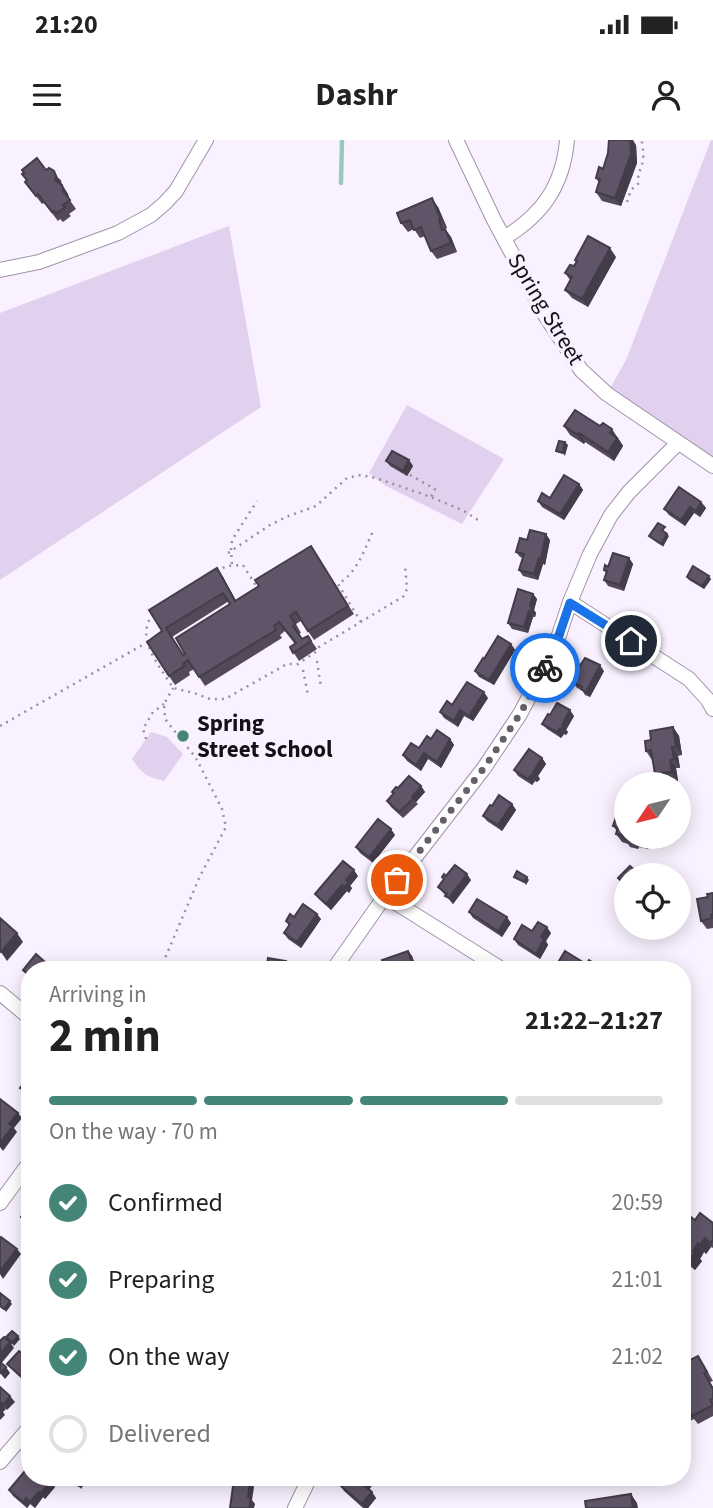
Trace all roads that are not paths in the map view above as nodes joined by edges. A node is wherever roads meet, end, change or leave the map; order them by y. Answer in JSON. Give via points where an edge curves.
{"nodes":[{"id":1,"x":206,"y":140,"type":"edge"},
{"id":2,"x":456,"y":140,"type":"edge"},
{"id":3,"x":567,"y":140,"type":"edge"},
{"id":4,"x":504,"y":238,"type":"junction"},
{"id":5,"x":0,"y":270,"type":"edge"},
{"id":6,"x":678,"y":443,"type":"junction"},
{"id":7,"x":713,"y":466,"type":"edge"},
{"id":8,"x":570,"y":603,"type":"junction"},
{"id":9,"x":713,"y":709,"type":"edge"},
{"id":10,"x":385,"y":896,"type":"junction"},
{"id":11,"x":339,"y":961,"type":"edge"},
{"id":12,"x":489,"y":961,"type":"edge"},
{"id":13,"x":0,"y":993,"type":"edge"},
{"id":14,"x":21,"y":1010,"type":"edge"},
{"id":15,"x":21,"y":1174,"type":"edge"},
{"id":16,"x":0,"y":1203,"type":"edge"},
{"id":17,"x":21,"y":1438,"type":"edge"},
{"id":18,"x":0,"y":1462,"type":"edge"},
{"id":19,"x":306,"y":1486,"type":"edge"},
{"id":20,"x":295,"y":1508,"type":"edge"}],
"edges":[{"from":1,"to":5,"type":"street","via":[[176,191],[151,215],[118,233],[39,262]]},
{"from":2,"to":4,"type":"street","name":"Spring Street"},
{"from":3,"to":4,"type":"street","via":[[564,163],[551,194],[530,220]]},
{"from":4,"to":6,"type":"street","name":"Spring Street","via":[[581,370],[607,394]]},
{"from":6,"to":7,"type":"street","name":"Spring Street"},
{"from":6,"to":8,"type":"street","via":[[611,515]]},
{"from":8,"to":9,"type":"street","via":[[689,679]]},
{"from":8,"to":10,"type":"street","via":[[554,650],[520,714]]},
{"from":10,"to":11,"type":"street"},
{"from":10,"to":12,"type":"street"},
{"from":13,"to":14,"type":"street"},
{"from":15,"to":16,"type":"street"},
{"from":17,"to":18,"type":"street"},
{"from":19,"to":20,"type":"street"}]}
